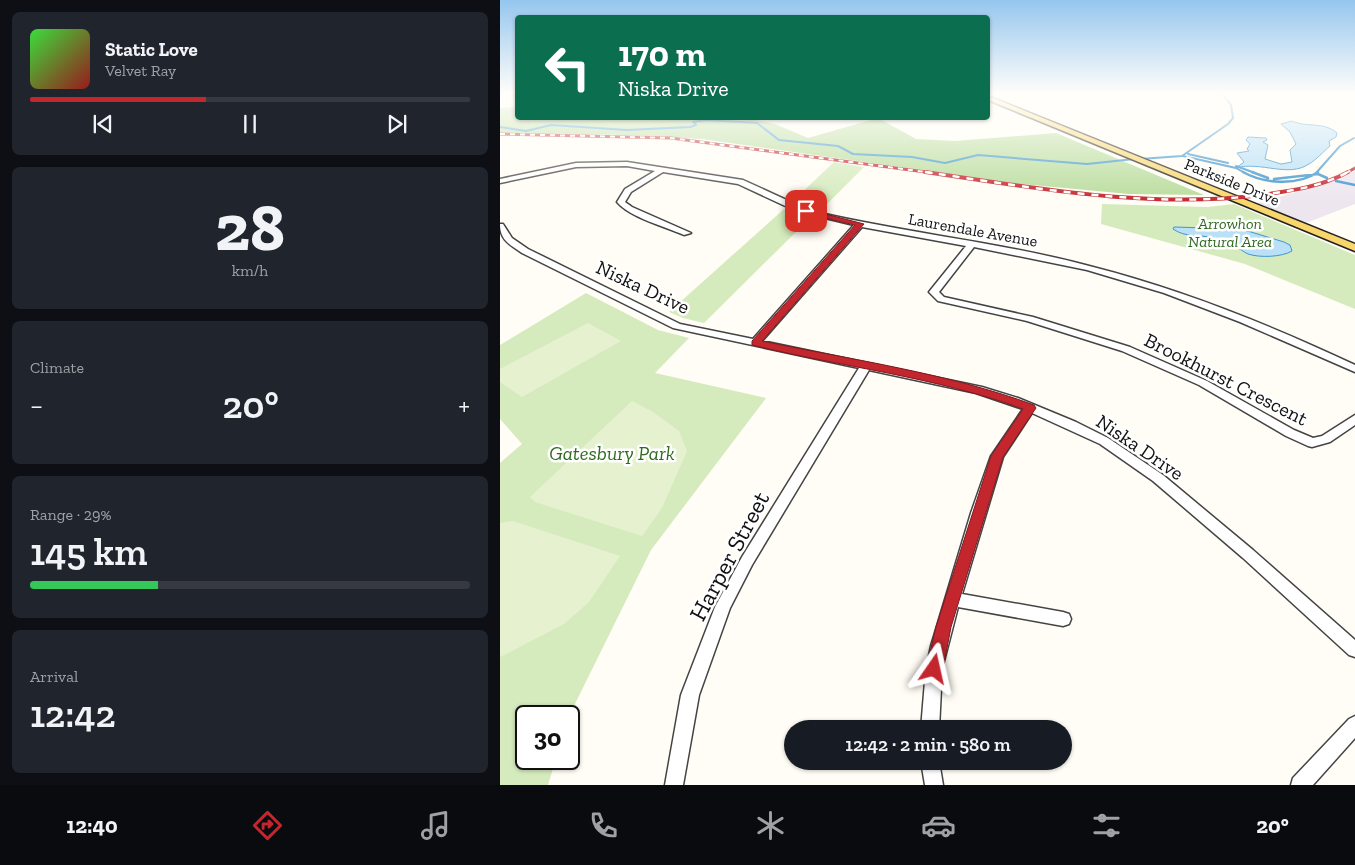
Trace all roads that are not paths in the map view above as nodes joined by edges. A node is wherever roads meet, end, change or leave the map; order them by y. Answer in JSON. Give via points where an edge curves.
{"nodes":[{"id":1,"x":1064,"y":130,"type":"edge"},
{"id":2,"x":662,"y":169,"type":"junction"},
{"id":3,"x":500,"y":181,"type":"edge"},
{"id":4,"x":860,"y":224,"type":"junction"},
{"id":5,"x":500,"y":226,"type":"edge"},
{"id":6,"x":687,"y":232,"type":"dead end"},
{"id":7,"x":971,"y":245,"type":"junction"},
{"id":8,"x":1355,"y":248,"type":"edge"},
{"id":9,"x":755,"y":343,"type":"junction"},
{"id":10,"x":866,"y":366,"type":"junction"},
{"id":11,"x":1355,"y":369,"type":"edge"},
{"id":12,"x":1030,"y":408,"type":"junction"},
{"id":13,"x":1355,"y":418,"type":"edge"},
{"id":14,"x":952,"y":599,"type":"junction"},
{"id":15,"x":1063,"y":619,"type":"dead end"},
{"id":16,"x":1355,"y":650,"type":"edge"},
{"id":17,"x":931,"y":720,"type":"edge"},
{"id":18,"x":1355,"y":725,"type":"edge"},
{"id":19,"x":932,"y":770,"type":"edge"},
{"id":20,"x":674,"y":785,"type":"edge"},
{"id":21,"x":934,"y":785,"type":"edge"},
{"id":22,"x":1300,"y":785,"type":"edge"}],
"edges":[{"from":1,"to":8,"type":"main road","name":"Parkside Drive"},
{"from":2,"to":3,"type":"street","name":"Laurendale Avenue","via":[[621,163],[576,165]]},
{"from":2,"to":4,"type":"street","name":"Laurendale Avenue","via":[[740,182],[806,211]]},
{"from":2,"to":6,"type":"street","via":[[628,191],[621,202],[629,209]]},
{"from":4,"to":7,"type":"street","name":"Laurendale Avenue"},
{"from":4,"to":9,"type":"street"},
{"from":5,"to":9,"type":"street","name":"Niska Drive","via":[[509,240],[525,251],[667,323]]},
{"from":7,"to":11,"type":"street","name":"Laurendale Avenue","via":[[1050,259],[1163,289],[1242,318]]},
{"from":7,"to":13,"type":"street","name":"Brookhurst Crescent","via":[[934,292],[941,299],[1030,319],[1126,349],[1203,383],[1312,443],[1326,439]]},
{"from":9,"to":10,"type":"street","name":"Niska Drive"},
{"from":10,"to":12,"type":"street","name":"Niska Drive","via":[[978,390]]},
{"from":10,"to":20,"type":"street","name":"Harper Street","via":[[723,607],[690,695]]},
{"from":12,"to":14,"type":"street","via":[[997,456]]},
{"from":12,"to":16,"type":"street","name":"Niska Drive","via":[[1104,441],[1158,478]]},
{"from":14,"to":15,"type":"street"},
{"from":14,"to":17,"type":"street","via":[[934,669]]},
{"from":18,"to":22,"type":"street"},
{"from":19,"to":21,"type":"street"}]}
